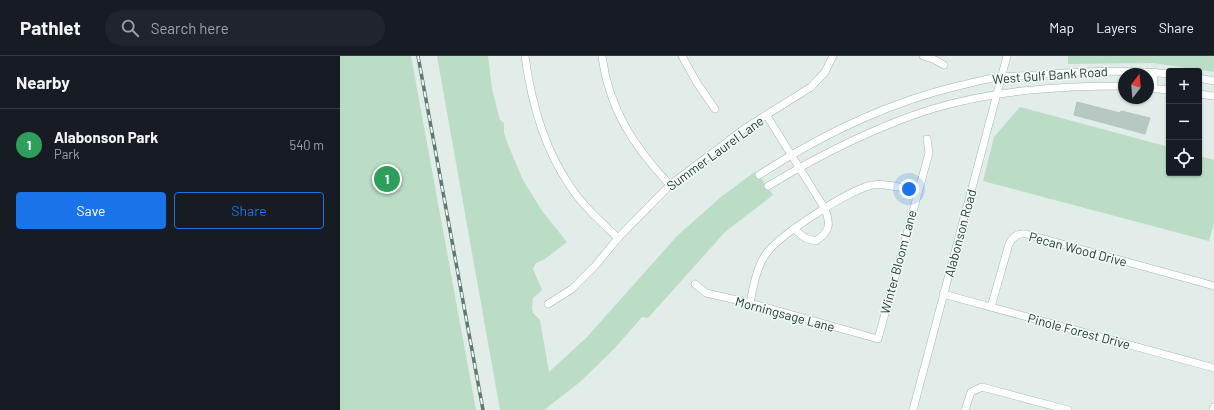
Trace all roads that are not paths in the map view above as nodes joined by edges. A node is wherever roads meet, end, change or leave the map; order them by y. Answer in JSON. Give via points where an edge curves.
{"nodes":[{"id":1,"x":525,"y":56,"type":"edge"},
{"id":2,"x":602,"y":56,"type":"edge"},
{"id":3,"x":682,"y":56,"type":"edge"},
{"id":4,"x":833,"y":56,"type":"edge"},
{"id":5,"x":923,"y":56,"type":"edge"},
{"id":6,"x":1007,"y":56,"type":"edge"},
{"id":7,"x":944,"y":65,"type":"dead end"},
{"id":8,"x":1118,"y":71,"type":"edge"},
{"id":9,"x":1154,"y":72,"type":"edge"},
{"id":10,"x":1166,"y":74,"type":"edge"},
{"id":11,"x":1002,"y":77,"type":"junction"},
{"id":12,"x":1202,"y":79,"type":"edge"},
{"id":13,"x":1214,"y":81,"type":"edge"},
{"id":14,"x":1118,"y":86,"type":"edge"},
{"id":15,"x":1154,"y":88,"type":"edge"},
{"id":16,"x":1166,"y":90,"type":"edge"},
{"id":17,"x":1202,"y":94,"type":"edge"},
{"id":18,"x":997,"y":95,"type":"junction"},
{"id":19,"x":1214,"y":96,"type":"edge"},
{"id":20,"x":715,"y":109,"type":"dead end"},
{"id":21,"x":767,"y":116,"type":"junction"},
{"id":22,"x":927,"y":139,"type":"dead end"},
{"id":23,"x":791,"y":154,"type":"junction"},
{"id":24,"x":800,"y":167,"type":"junction"},
{"id":25,"x":759,"y":175,"type":"dead end"},
{"id":26,"x":670,"y":185,"type":"junction"},
{"id":27,"x":768,"y":186,"type":"dead end"},
{"id":28,"x":917,"y":191,"type":"junction"},
{"id":29,"x":826,"y":209,"type":"junction"},
{"id":30,"x":794,"y":229,"type":"junction"},
{"id":31,"x":618,"y":238,"type":"junction"},
{"id":32,"x":695,"y":284,"type":"dead end"},
{"id":33,"x":1214,"y":286,"type":"edge"},
{"id":34,"x":943,"y":294,"type":"junction"},
{"id":35,"x":750,"y":303,"type":"junction"},
{"id":36,"x":548,"y":304,"type":"dead end"},
{"id":37,"x":991,"y":307,"type":"junction"},
{"id":38,"x":878,"y":338,"type":"joint"},
{"id":39,"x":1214,"y":368,"type":"edge"},
{"id":40,"x":1214,"y":407,"type":"edge"},
{"id":41,"x":913,"y":410,"type":"edge"},
{"id":42,"x":965,"y":410,"type":"edge"},
{"id":43,"x":1068,"y":410,"type":"edge"},
{"id":44,"x":1213,"y":410,"type":"edge"}],
"edges":[{"from":1,"to":31,"type":"street","via":[[534,102],[555,161],[570,187]]},
{"from":2,"to":26,"type":"street","via":[[612,96],[623,125],[638,148]]},
{"from":3,"to":20,"type":"street"},
{"from":4,"to":21,"type":"street","name":"Summer Laurel Lane","via":[[826,72],[811,87]]},
{"from":5,"to":7,"type":"street"},
{"from":6,"to":11,"type":"street","name":"Alabonson Road"},
{"from":8,"to":11,"type":"street","name":"West Gulf Bank Road","via":[[1090,70]]},
{"from":9,"to":10,"type":"street","name":"West Gulf Bank Road"},
{"from":11,"to":18,"type":"street","name":"Alabonson Road"},
{"from":11,"to":23,"type":"street","name":"West Gulf Bank Road","via":[[906,100],[843,126]]},
{"from":12,"to":13,"type":"street"},
{"from":14,"to":18,"type":"street","name":"West Gulf Bank Road","via":[[1067,87]]},
{"from":15,"to":16,"type":"street"},
{"from":17,"to":19,"type":"street"},
{"from":18,"to":24,"type":"street","name":"West Gulf Bank Road","via":[[933,109],[893,123],[842,144]]},
{"from":18,"to":34,"type":"street","name":"Alabonson Road"},
{"from":21,"to":23,"type":"street"},
{"from":21,"to":26,"type":"street","name":"Summer Laurel Lane","via":[[744,129]]},
{"from":22,"to":28,"type":"street","name":"Winter Bloom Lane","via":[[928,153]]},
{"from":23,"to":24,"type":"street"},
{"from":23,"to":25,"type":"street","name":"West Gulf Bank Road"},
{"from":24,"to":27,"type":"street","name":"West Gulf Bank Road"},
{"from":24,"to":29,"type":"street"},
{"from":26,"to":31,"type":"street","name":"Summer Laurel Lane"},
{"from":28,"to":29,"type":"street","via":[[873,185],[850,192]]},
{"from":28,"to":38,"type":"street","name":"Winter Bloom Lane"},
{"from":29,"to":30,"type":"street"},
{"from":29,"to":30,"type":"street","via":[[830,222],[826,234],[816,241],[805,238]]},
{"from":30,"to":35,"type":"street","via":[[776,241],[764,257]]},
{"from":31,"to":36,"type":"street","name":"Summer Laurel Lane","via":[[596,266],[572,289]]},
{"from":32,"to":35,"type":"street","name":"Morningsage Lane","via":[[706,293]]},
{"from":33,"to":37,"type":"street","name":"Pecan Wood Drive","via":[[1019,234],[1013,237],[1009,244]]},
{"from":34,"to":37,"type":"street","name":"Pinole Forest Drive"},
{"from":34,"to":41,"type":"street","name":"Alabonson Road"},
{"from":35,"to":38,"type":"street","name":"Morningsage Lane"},
{"from":37,"to":39,"type":"street","name":"Pinole Forest Drive"},
{"from":40,"to":44,"type":"street"},
{"from":42,"to":43,"type":"street","via":[[969,395],[976,388],[986,387]]}]}
